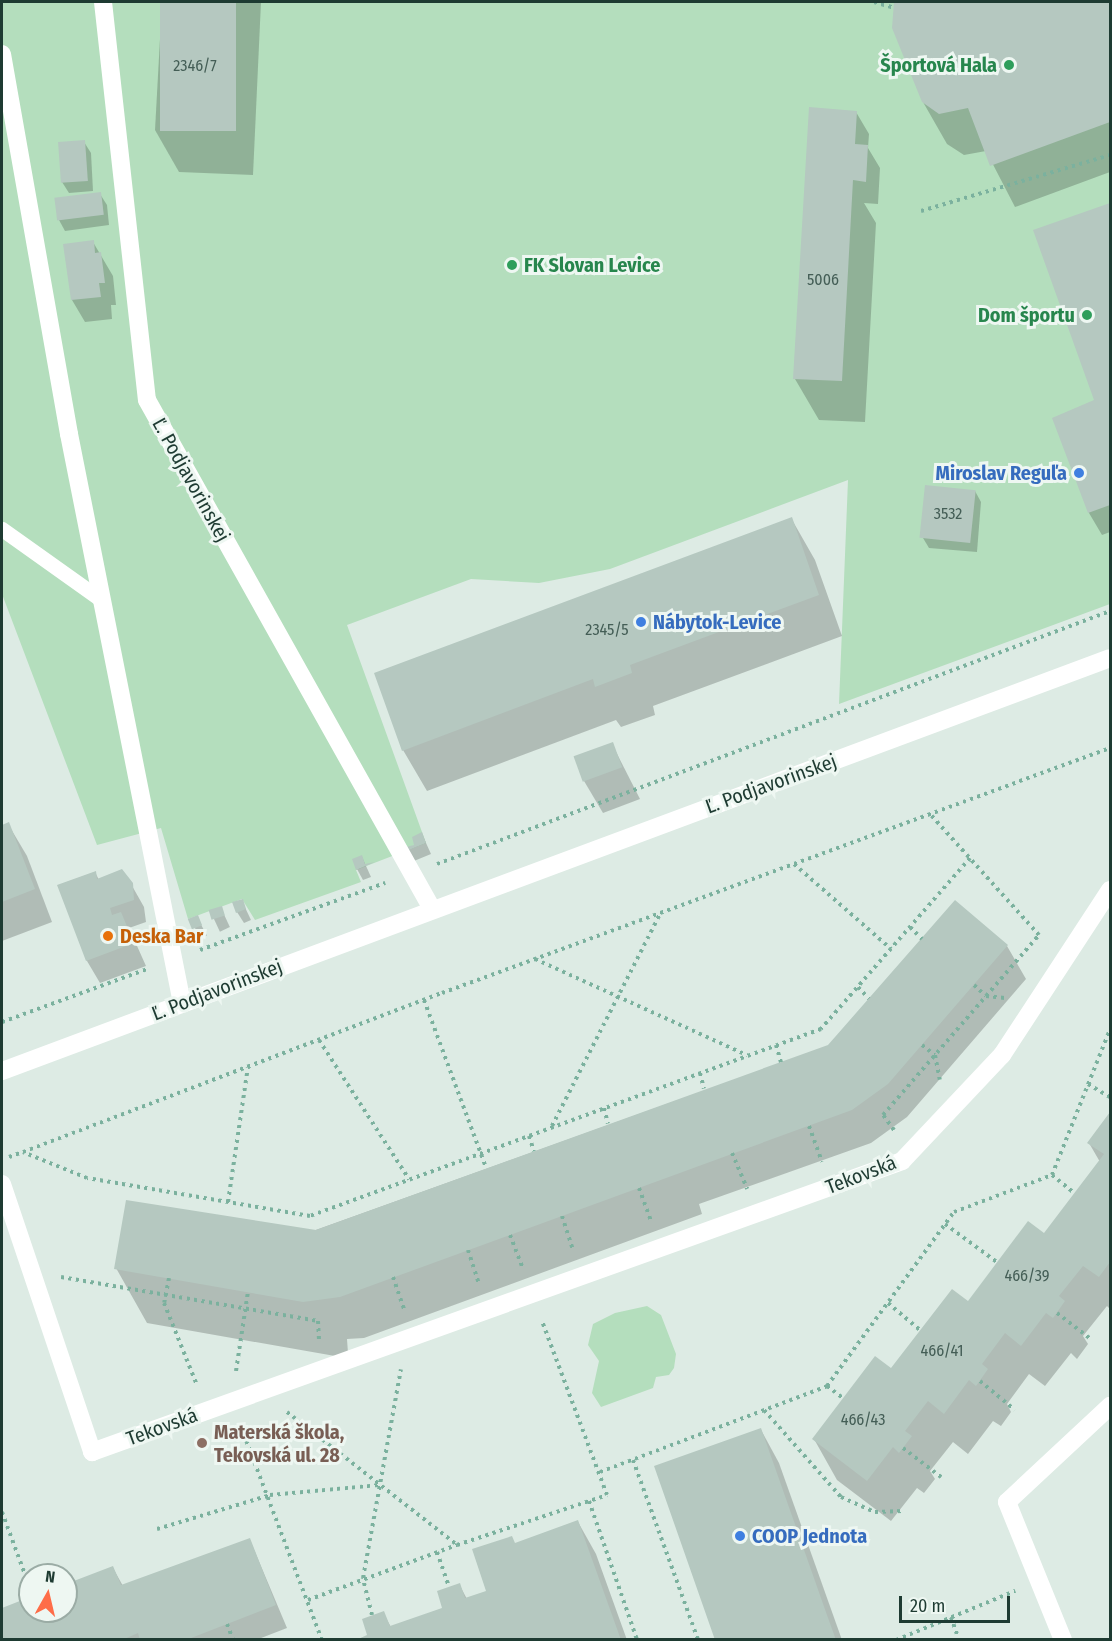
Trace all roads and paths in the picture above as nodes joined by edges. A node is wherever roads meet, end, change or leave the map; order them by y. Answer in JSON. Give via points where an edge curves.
{"nodes":[{"id":1,"x":103,"y":2,"type":"edge"},
{"id":2,"x":874,"y":2,"type":"edge"},
{"id":3,"x":892,"y":7,"type":"dead end"},
{"id":4,"x":2,"y":54,"type":"edge"},
{"id":5,"x":1110,"y":155,"type":"edge"},
{"id":6,"x":921,"y":211,"type":"dead end"},
{"id":7,"x":2,"y":529,"type":"edge"},
{"id":8,"x":100,"y":598,"type":"junction"},
{"id":9,"x":1110,"y":611,"type":"edge"},
{"id":10,"x":1110,"y":658,"type":"edge"},
{"id":11,"x":1110,"y":748,"type":"edge"},
{"id":12,"x":930,"y":814,"type":"junction"},
{"id":13,"x":970,"y":858,"type":"junction"},
{"id":14,"x":794,"y":864,"type":"junction"},
{"id":15,"x":412,"y":873,"type":"junction"},
{"id":16,"x":1110,"y":890,"type":"edge"},
{"id":17,"x":432,"y":909,"type":"junction"},
{"id":18,"x":660,"y":913,"type":"junction"},
{"id":19,"x":910,"y":927,"type":"junction"},
{"id":20,"x":922,"y":939,"type":"dead end"},
{"id":21,"x":891,"y":949,"type":"junction"},
{"id":22,"x":534,"y":959,"type":"junction"},
{"id":23,"x":173,"y":960,"type":"junction"},
{"id":24,"x":858,"y":987,"type":"junction"},
{"id":25,"x":618,"y":997,"type":"junction"},
{"id":26,"x":869,"y":999,"type":"dead end"},
{"id":27,"x":424,"y":1000,"type":"junction"},
{"id":28,"x":182,"y":1003,"type":"junction"},
{"id":29,"x":2,"y":1022,"type":"edge"},
{"id":30,"x":1110,"y":1029,"type":"edge"},
{"id":31,"x":319,"y":1040,"type":"junction"},
{"id":32,"x":922,"y":1045,"type":"dead end"},
{"id":33,"x":776,"y":1046,"type":"junction"},
{"id":34,"x":935,"y":1055,"type":"junction"},
{"id":35,"x":747,"y":1056,"type":"junction"},
{"id":36,"x":781,"y":1062,"type":"dead end"},
{"id":37,"x":248,"y":1067,"type":"junction"},
{"id":38,"x":2,"y":1071,"type":"edge"},
{"id":39,"x":700,"y":1073,"type":"junction"},
{"id":40,"x":1089,"y":1084,"type":"junction"},
{"id":41,"x":705,"y":1089,"type":"dead end"},
{"id":42,"x":1110,"y":1097,"type":"edge"},
{"id":43,"x":604,"y":1108,"type":"junction"},
{"id":44,"x":947,"y":1113,"type":"junction"},
{"id":45,"x":608,"y":1124,"type":"dead end"},
{"id":46,"x":809,"y":1126,"type":"dead end"},
{"id":47,"x":552,"y":1127,"type":"junction"},
{"id":48,"x":529,"y":1136,"type":"junction"},
{"id":49,"x":534,"y":1151,"type":"dead end"},
{"id":50,"x":911,"y":1152,"type":"junction"},
{"id":51,"x":480,"y":1153,"type":"junction"},
{"id":52,"x":732,"y":1154,"type":"dead end"},
{"id":53,"x":486,"y":1168,"type":"dead end"},
{"id":54,"x":1052,"y":1175,"type":"junction"},
{"id":55,"x":409,"y":1179,"type":"junction"},
{"id":56,"x":2,"y":1184,"type":"edge"},
{"id":57,"x":831,"y":1187,"type":"junction"},
{"id":58,"x":639,"y":1188,"type":"dead end"},
{"id":59,"x":1074,"y":1193,"type":"dead end"},
{"id":60,"x":228,"y":1202,"type":"junction"},
{"id":61,"x":757,"y":1214,"type":"junction"},
{"id":62,"x":562,"y":1216,"type":"dead end"},
{"id":63,"x":945,"y":1224,"type":"junction"},
{"id":64,"x":510,"y":1234,"type":"dead end"},
{"id":65,"x":660,"y":1248,"type":"junction"},
{"id":66,"x":468,"y":1250,"type":"dead end"},
{"id":67,"x":997,"y":1262,"type":"dead end"},
{"id":68,"x":31,"y":1272,"type":"junction"},
{"id":69,"x":582,"y":1277,"type":"junction"},
{"id":70,"x":169,"y":1278,"type":"dead end"},
{"id":71,"x":248,"y":1292,"type":"dead end"},
{"id":72,"x":166,"y":1294,"type":"junction"},
{"id":73,"x":532,"y":1294,"type":"junction"},
{"id":74,"x":888,"y":1303,"type":"junction"},
{"id":75,"x":246,"y":1308,"type":"junction"},
{"id":76,"x":488,"y":1311,"type":"junction"},
{"id":77,"x":1057,"y":1313,"type":"dead end"},
{"id":78,"x":920,"y":1330,"type":"dead end"},
{"id":79,"x":407,"y":1339,"type":"junction"},
{"id":80,"x":1092,"y":1340,"type":"dead end"},
{"id":81,"x":321,"y":1370,"type":"junction"},
{"id":82,"x":980,"y":1381,"type":"dead end"},
{"id":83,"x":827,"y":1386,"type":"junction"},
{"id":84,"x":260,"y":1392,"type":"junction"},
{"id":85,"x":843,"y":1398,"type":"dead end"},
{"id":86,"x":231,"y":1402,"type":"junction"},
{"id":87,"x":1110,"y":1406,"type":"edge"},
{"id":88,"x":208,"y":1410,"type":"junction"},
{"id":89,"x":764,"y":1410,"type":"junction"},
{"id":90,"x":1015,"y":1410,"type":"dead end"},
{"id":91,"x":903,"y":1448,"type":"dead end"},
{"id":92,"x":633,"y":1460,"type":"junction"},
{"id":93,"x":600,"y":1472,"type":"junction"},
{"id":94,"x":942,"y":1477,"type":"dead end"},
{"id":95,"x":380,"y":1485,"type":"junction"},
{"id":96,"x":270,"y":1495,"type":"junction"},
{"id":97,"x":590,"y":1501,"type":"junction"},
{"id":98,"x":903,"y":1511,"type":"dead end"},
{"id":99,"x":2,"y":1512,"type":"edge"},
{"id":100,"x":157,"y":1529,"type":"dead end"},
{"id":101,"x":457,"y":1545,"type":"junction"},
{"id":102,"x":437,"y":1552,"type":"junction"},
{"id":103,"x":21,"y":1563,"type":"edge"},
{"id":104,"x":363,"y":1578,"type":"junction"},
{"id":105,"x":1040,"y":1581,"type":"junction"},
{"id":106,"x":449,"y":1587,"type":"dead end"},
{"id":107,"x":308,"y":1600,"type":"junction"},
{"id":108,"x":372,"y":1615,"type":"dead end"},
{"id":109,"x":951,"y":1617,"type":"junction"},
{"id":110,"x":227,"y":1624,"type":"dead end"},
{"id":111,"x":233,"y":1640,"type":"edge"},
{"id":112,"x":322,"y":1640,"type":"edge"},
{"id":113,"x":637,"y":1640,"type":"edge"},
{"id":114,"x":698,"y":1640,"type":"edge"},
{"id":115,"x":896,"y":1640,"type":"edge"},
{"id":116,"x":960,"y":1640,"type":"edge"},
{"id":117,"x":1063,"y":1640,"type":"edge"}],
"edges":[{"from":1,"to":15,"type":"street","name":"Ľ. Podjavorinskej","via":[[147,400]]},
{"from":2,"to":3,"type":"path"},
{"from":4,"to":8,"type":"street"},
{"from":5,"to":6,"type":"path"},
{"from":7,"to":8,"type":"lane"},
{"from":8,"to":23,"type":"street"},
{"from":9,"to":15,"type":"path"},
{"from":10,"to":17,"type":"street","name":"Ľ. Podjavorinskej"},
{"from":11,"to":12,"type":"path"},
{"from":12,"to":13,"type":"path"},
{"from":12,"to":14,"type":"path"},
{"from":13,"to":19,"type":"path"},
{"from":13,"to":34,"type":"path","via":[[1039,934]]},
{"from":14,"to":18,"type":"path"},
{"from":14,"to":21,"type":"path"},
{"from":15,"to":17,"type":"street","name":"Ľ. Podjavorinskej"},
{"from":15,"to":23,"type":"path"},
{"from":16,"to":44,"type":"street","name":"Tekovská","via":[[1002,1055]]},
{"from":17,"to":28,"type":"street","name":"Ľ. Podjavorinskej"},
{"from":18,"to":22,"type":"path"},
{"from":18,"to":25,"type":"path"},
{"from":19,"to":20,"type":"path"},
{"from":19,"to":21,"type":"path"},
{"from":21,"to":24,"type":"path"},
{"from":22,"to":25,"type":"path"},
{"from":22,"to":27,"type":"path"},
{"from":23,"to":28,"type":"street"},
{"from":23,"to":29,"type":"path"},
{"from":24,"to":26,"type":"path"},
{"from":24,"to":33,"type":"path","via":[[821,1029]]},
{"from":25,"to":35,"type":"path"},
{"from":25,"to":47,"type":"path"},
{"from":27,"to":31,"type":"path"},
{"from":27,"to":51,"type":"path"},
{"from":28,"to":38,"type":"street","name":"Ľ. Podjavorinskej"},
{"from":30,"to":40,"type":"path"},
{"from":31,"to":37,"type":"path"},
{"from":31,"to":55,"type":"path"},
{"from":32,"to":34,"type":"path"},
{"from":33,"to":35,"type":"path"},
{"from":33,"to":36,"type":"path"},
{"from":34,"to":44,"type":"path"},
{"from":34,"to":50,"type":"path","via":[[883,1115]]},
{"from":35,"to":39,"type":"path"},
{"from":37,"to":60,"type":"path"},
{"from":37,"to":60,"type":"path","via":[[23,1152],[87,1178]]},
{"from":39,"to":41,"type":"path"},
{"from":39,"to":43,"type":"path"},
{"from":40,"to":42,"type":"path"},
{"from":40,"to":54,"type":"path"},
{"from":43,"to":45,"type":"path"},
{"from":43,"to":47,"type":"path"},
{"from":44,"to":50,"type":"street","name":"Tekovská"},
{"from":46,"to":57,"type":"path"},
{"from":47,"to":48,"type":"path"},
{"from":48,"to":49,"type":"path"},
{"from":48,"to":51,"type":"path"},
{"from":50,"to":57,"type":"street","name":"Tekovská","via":[[902,1161]]},
{"from":51,"to":53,"type":"path"},
{"from":51,"to":55,"type":"path"},
{"from":52,"to":61,"type":"path"},
{"from":54,"to":59,"type":"path"},
{"from":54,"to":63,"type":"path","via":[[954,1212]]},
{"from":55,"to":60,"type":"path","via":[[310,1216]]},
{"from":56,"to":68,"type":"street","name":"Tekovská"},
{"from":57,"to":61,"type":"street","name":"Tekovská"},
{"from":58,"to":65,"type":"path"},
{"from":61,"to":65,"type":"street","name":"Tekovská"},
{"from":62,"to":69,"type":"path"},
{"from":63,"to":67,"type":"path"},
{"from":63,"to":74,"type":"path"},
{"from":64,"to":73,"type":"path"},
{"from":65,"to":69,"type":"street","name":"Tekovská"},
{"from":66,"to":76,"type":"path"},
{"from":68,"to":72,"type":"path"},
{"from":68,"to":88,"type":"street","name":"Tekovská","via":[[92,1452]]},
{"from":69,"to":73,"type":"street","name":"Tekovská"},
{"from":70,"to":72,"type":"path"},
{"from":71,"to":75,"type":"path"},
{"from":72,"to":75,"type":"path"},
{"from":72,"to":88,"type":"path","via":[[164,1303]]},
{"from":73,"to":76,"type":"street","name":"Tekovská"},
{"from":73,"to":93,"type":"path"},
{"from":74,"to":78,"type":"path"},
{"from":74,"to":83,"type":"path"},
{"from":75,"to":81,"type":"path","via":[[318,1321]]},
{"from":75,"to":86,"type":"path"},
{"from":76,"to":79,"type":"street","name":"Tekovská"},
{"from":77,"to":80,"type":"path"},
{"from":79,"to":81,"type":"street","name":"Tekovská"},
{"from":79,"to":95,"type":"path"},
{"from":81,"to":84,"type":"street","name":"Tekovská"},
{"from":82,"to":90,"type":"path"},
{"from":83,"to":85,"type":"path"},
{"from":83,"to":89,"type":"path"},
{"from":84,"to":86,"type":"street","name":"Tekovská"},
{"from":84,"to":95,"type":"path"},
{"from":86,"to":88,"type":"street","name":"Tekovská"},
{"from":86,"to":96,"type":"path"},
{"from":87,"to":105,"type":"street","via":[[1007,1502]]},
{"from":89,"to":92,"type":"path"},
{"from":89,"to":98,"type":"path","via":[[841,1497],[875,1512]]},
{"from":91,"to":94,"type":"path"},
{"from":92,"to":93,"type":"path"},
{"from":92,"to":114,"type":"path"},
{"from":93,"to":97,"type":"path","via":[[607,1495]]},
{"from":95,"to":96,"type":"path"},
{"from":95,"to":101,"type":"path"},
{"from":95,"to":104,"type":"path"},
{"from":96,"to":100,"type":"path"},
{"from":96,"to":107,"type":"path"},
{"from":97,"to":101,"type":"path"},
{"from":97,"to":113,"type":"path"},
{"from":99,"to":103,"type":"path"},
{"from":101,"to":102,"type":"path"},
{"from":102,"to":104,"type":"path"},
{"from":102,"to":106,"type":"path"},
{"from":104,"to":107,"type":"path"},
{"from":104,"to":108,"type":"path"},
{"from":105,"to":109,"type":"path"},
{"from":105,"to":117,"type":"street"},
{"from":107,"to":112,"type":"path"},
{"from":109,"to":115,"type":"path"},
{"from":109,"to":116,"type":"path"},
{"from":110,"to":111,"type":"path"}]}
